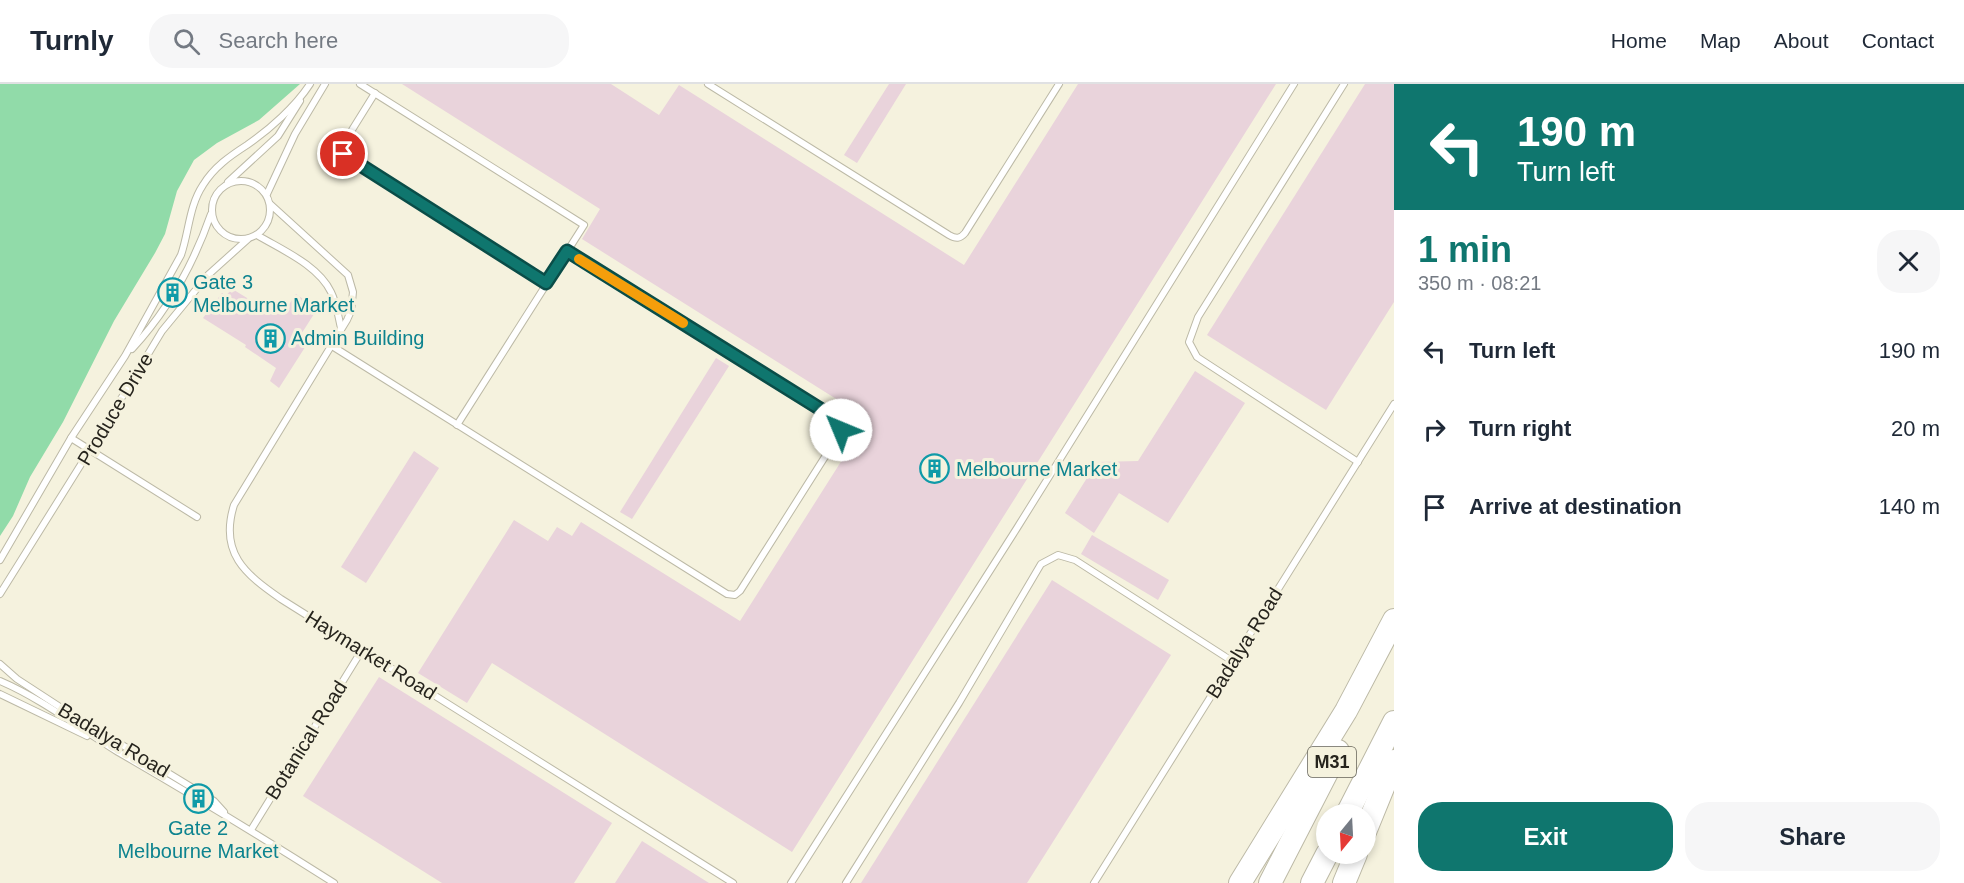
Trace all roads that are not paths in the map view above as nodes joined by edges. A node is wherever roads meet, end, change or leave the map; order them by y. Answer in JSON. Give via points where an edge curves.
{"nodes":[{"id":1,"x":325,"y":84,"type":"edge"},
{"id":2,"x":360,"y":84,"type":"edge"},
{"id":3,"x":708,"y":84,"type":"edge"},
{"id":4,"x":1059,"y":84,"type":"edge"},
{"id":5,"x":1294,"y":84,"type":"edge"},
{"id":6,"x":1344,"y":84,"type":"edge"},
{"id":7,"x":309,"y":87,"type":"edge"},
{"id":8,"x":375,"y":93,"type":"junction"},
{"id":9,"x":223,"y":186,"type":"junction"},
{"id":10,"x":267,"y":194,"type":"junction"},
{"id":11,"x":270,"y":204,"type":"junction"},
{"id":12,"x":212,"y":212,"type":"junction"},
{"id":13,"x":258,"y":235,"type":"junction"},
{"id":14,"x":248,"y":239,"type":"junction"},
{"id":15,"x":567,"y":251,"type":"junction"},
{"id":16,"x":546,"y":283,"type":"junction"},
{"id":17,"x":341,"y":328,"type":"junction"},
{"id":18,"x":332,"y":346,"type":"junction"},
{"id":19,"x":125,"y":356,"type":"junction"},
{"id":20,"x":1394,"y":404,"type":"edge"},
{"id":21,"x":457,"y":425,"type":"junction"},
{"id":22,"x":71,"y":438,"type":"junction"},
{"id":23,"x":90,"y":450,"type":"junction"},
{"id":24,"x":1358,"y":462,"type":"junction"},
{"id":25,"x":197,"y":517,"type":"dead end"},
{"id":26,"x":0,"y":560,"type":"edge"},
{"id":27,"x":0,"y":594,"type":"edge"},
{"id":28,"x":1394,"y":620,"type":"edge"},
{"id":29,"x":1394,"y":641,"type":"edge"},
{"id":30,"x":362,"y":650,"type":"junction"},
{"id":31,"x":1232,"y":661,"type":"junction"},
{"id":32,"x":0,"y":664,"type":"edge"},
{"id":33,"x":0,"y":681,"type":"edge"},
{"id":34,"x":0,"y":694,"type":"edge"},
{"id":35,"x":1394,"y":722,"type":"edge"},
{"id":36,"x":118,"y":751,"type":"junction"},
{"id":37,"x":1394,"y":761,"type":"edge"},
{"id":38,"x":1352,"y":804,"type":"edge"},
{"id":39,"x":1376,"y":805,"type":"edge"},
{"id":40,"x":228,"y":817,"type":"junction"},
{"id":41,"x":251,"y":830,"type":"junction"},
{"id":42,"x":1322,"y":864,"type":"edge"},
{"id":43,"x":1352,"y":864,"type":"edge"},
{"id":44,"x":334,"y":883,"type":"edge"},
{"id":45,"x":733,"y":883,"type":"edge"},
{"id":46,"x":791,"y":883,"type":"edge"},
{"id":47,"x":846,"y":883,"type":"edge"},
{"id":48,"x":1094,"y":883,"type":"edge"},
{"id":49,"x":1240,"y":883,"type":"edge"},
{"id":50,"x":1270,"y":883,"type":"edge"},
{"id":51,"x":1312,"y":883,"type":"edge"},
{"id":52,"x":1344,"y":883,"type":"edge"}],
"edges":[{"from":1,"to":10,"type":"lane","via":[[295,134]]},
{"from":2,"to":8,"type":"lane"},
{"from":3,"to":4,"type":"lane","via":[[957,238],[965,233]]},
{"from":5,"to":46,"type":"lane"},
{"from":6,"to":24,"type":"lane","via":[[1198,317],[1189,342],[1197,357]]},
{"from":7,"to":9,"type":"lane","name":"Produce Drive","via":[[278,136]]},
{"from":7,"to":19,"type":"lane","name":"Produce Drive","via":[[274,124],[228,157],[201,187],[181,255]]},
{"from":8,"to":15,"type":"lane","via":[[584,225]]},
{"from":8,"to":16,"type":"lane","via":[[342,146],[343,154]]},
{"from":9,"to":10,"type":"lane","via":[[242,180],[260,186]]},
{"from":9,"to":12,"type":"lane","via":[[212,202]]},
{"from":10,"to":11,"type":"lane"},
{"from":11,"to":13,"type":"lane","via":[[269,221]]},
{"from":11,"to":17,"type":"lane","name":"Haymarket Road","via":[[348,275],[353,292],[351,311]]},
{"from":12,"to":14,"type":"lane","via":[[214,222],[228,236]]},
{"from":12,"to":19,"type":"lane","name":"Produce Drive","via":[[192,263],[146,334]]},
{"from":13,"to":14,"type":"lane"},
{"from":13,"to":17,"type":"lane","via":[[321,278],[337,306]]},
{"from":14,"to":23,"type":"lane","name":"Produce Drive","via":[[208,275],[162,331]]},
{"from":15,"to":16,"type":"lane"},
{"from":15,"to":21,"type":"lane","via":[[840,422],[840,433],[740,591],[729,595]]},
{"from":16,"to":21,"type":"lane"},
{"from":17,"to":18,"type":"lane","name":"Haymarket Road"},
{"from":18,"to":21,"type":"lane"},
{"from":18,"to":30,"type":"lane","name":"Haymarket Road","via":[[234,506],[229,538],[236,557],[265,588]]},
{"from":19,"to":22,"type":"lane","name":"Produce Drive"},
{"from":20,"to":24,"type":"lane","name":"Badalya Road"},
{"from":22,"to":23,"type":"lane"},
{"from":22,"to":26,"type":"lane","name":"Produce Drive"},
{"from":23,"to":25,"type":"lane"},
{"from":23,"to":27,"type":"lane","name":"Produce Drive"},
{"from":24,"to":31,"type":"lane","name":"Badalya Road"},
{"from":28,"to":49,"type":"highway","via":[[1346,711]]},
{"from":29,"to":50,"type":"highway","number":"M31"},
{"from":30,"to":41,"type":"lane","name":"Botanical Road"},
{"from":30,"to":45,"type":"lane","name":"Haymarket Road"},
{"from":31,"to":47,"type":"lane","via":[[1075,560],[1058,555],[1041,564]]},
{"from":31,"to":48,"type":"lane","name":"Badalya Road"},
{"from":32,"to":40,"type":"lane","name":"Badalya Road","via":[[16,679],[214,801]]},
{"from":33,"to":36,"type":"lane","name":"Badalya Road"},
{"from":34,"to":36,"type":"lane"},
{"from":35,"to":38,"type":"highway","number":"M31"},
{"from":36,"to":40,"type":"lane","name":"Badalya Road"},
{"from":37,"to":39,"type":"highway"},
{"from":40,"to":41,"type":"lane","name":"Badalya Road"},
{"from":41,"to":44,"type":"lane","name":"Badalya Road"},
{"from":42,"to":51,"type":"highway"},
{"from":43,"to":52,"type":"highway"}]}
